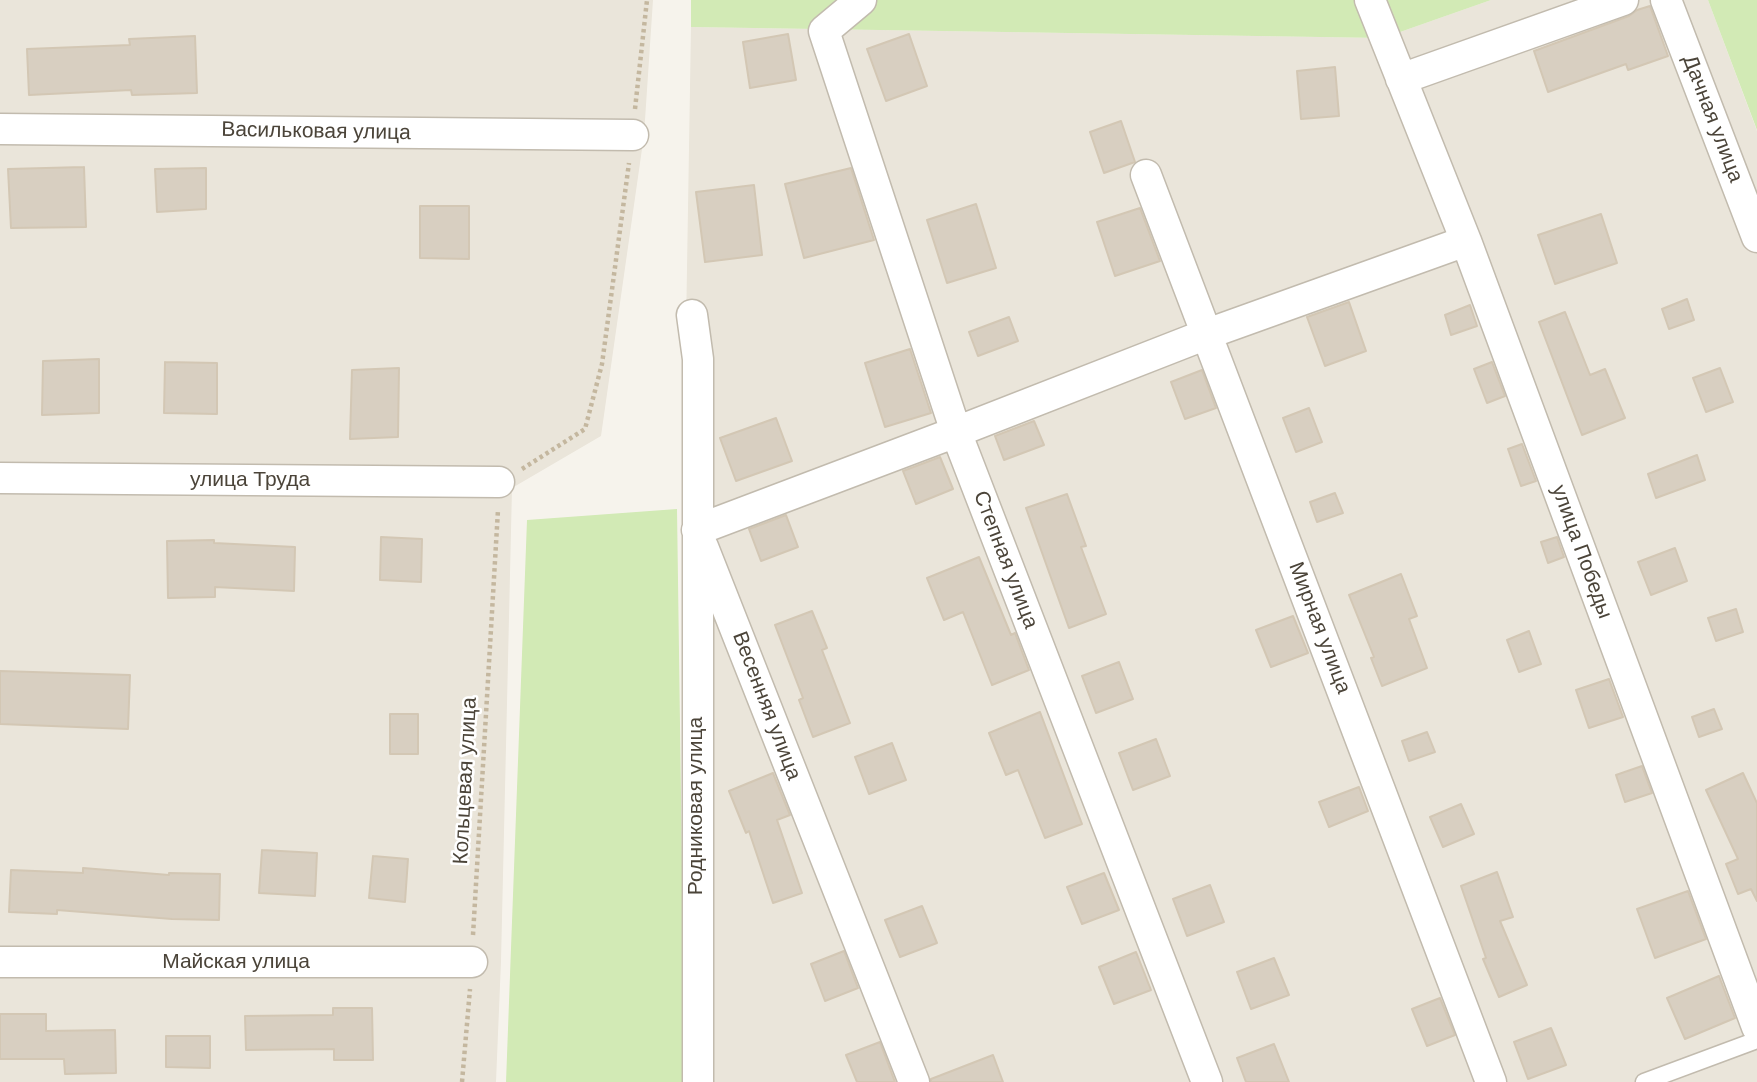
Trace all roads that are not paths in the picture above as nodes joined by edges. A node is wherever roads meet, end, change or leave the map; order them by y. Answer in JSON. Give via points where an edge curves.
{"nodes":[{"id":1,"x":861,"y":0,"type":"edge"},
{"id":2,"x":1370,"y":0,"type":"edge"},
{"id":3,"x":1623,"y":0,"type":"edge"},
{"id":4,"x":1666,"y":0,"type":"edge"},
{"id":5,"x":1401,"y":79,"type":"junction"},
{"id":6,"x":0,"y":129,"type":"edge"},
{"id":7,"x":633,"y":135,"type":"road end"},
{"id":8,"x":1146,"y":175,"type":"dead end"},
{"id":9,"x":1757,"y":237,"type":"edge"},
{"id":10,"x":1466,"y":241,"type":"junction"},
{"id":11,"x":692,"y":315,"type":"dead end"},
{"id":12,"x":1207,"y":334,"type":"junction"},
{"id":13,"x":956,"y":432,"type":"junction"},
{"id":14,"x":0,"y":478,"type":"edge"},
{"id":15,"x":499,"y":482,"type":"road end"},
{"id":16,"x":697,"y":530,"type":"junction"},
{"id":17,"x":0,"y":962,"type":"edge"},
{"id":18,"x":472,"y":962,"type":"road end"},
{"id":19,"x":1757,"y":1027,"type":"edge"},
{"id":20,"x":1757,"y":1040,"type":"edge"},
{"id":21,"x":698,"y":1082,"type":"edge"},
{"id":22,"x":914,"y":1082,"type":"edge"},
{"id":23,"x":1207,"y":1082,"type":"edge"},
{"id":24,"x":1491,"y":1082,"type":"edge"},
{"id":25,"x":1644,"y":1082,"type":"edge"}],
"edges":[{"from":1,"to":13,"type":"street","name":"Степная улица","via":[[824,31]]},
{"from":2,"to":5,"type":"street","name":"улица Победы"},
{"from":3,"to":5,"type":"street"},
{"from":4,"to":9,"type":"street","name":"Дачная улица"},
{"from":5,"to":10,"type":"street","name":"улица Победы"},
{"from":6,"to":7,"type":"street","name":"Васильковая улица"},
{"from":8,"to":12,"type":"street","name":"Мирная улица"},
{"from":10,"to":12,"type":"street"},
{"from":10,"to":19,"type":"street","name":"улица Победы"},
{"from":11,"to":16,"type":"street","name":"Весенняя улица","via":[[698,359]]},
{"from":12,"to":13,"type":"street"},
{"from":12,"to":24,"type":"street","name":"Мирная улица"},
{"from":13,"to":16,"type":"street"},
{"from":13,"to":23,"type":"street","name":"Степная улица"},
{"from":14,"to":15,"type":"street","name":"улица Труда"},
{"from":16,"to":21,"type":"street","name":"Родниковая улица"},
{"from":16,"to":22,"type":"street","name":"Весенняя улица"},
{"from":17,"to":18,"type":"street","name":"Майская улица"},
{"from":20,"to":25,"type":"lane"}]}
